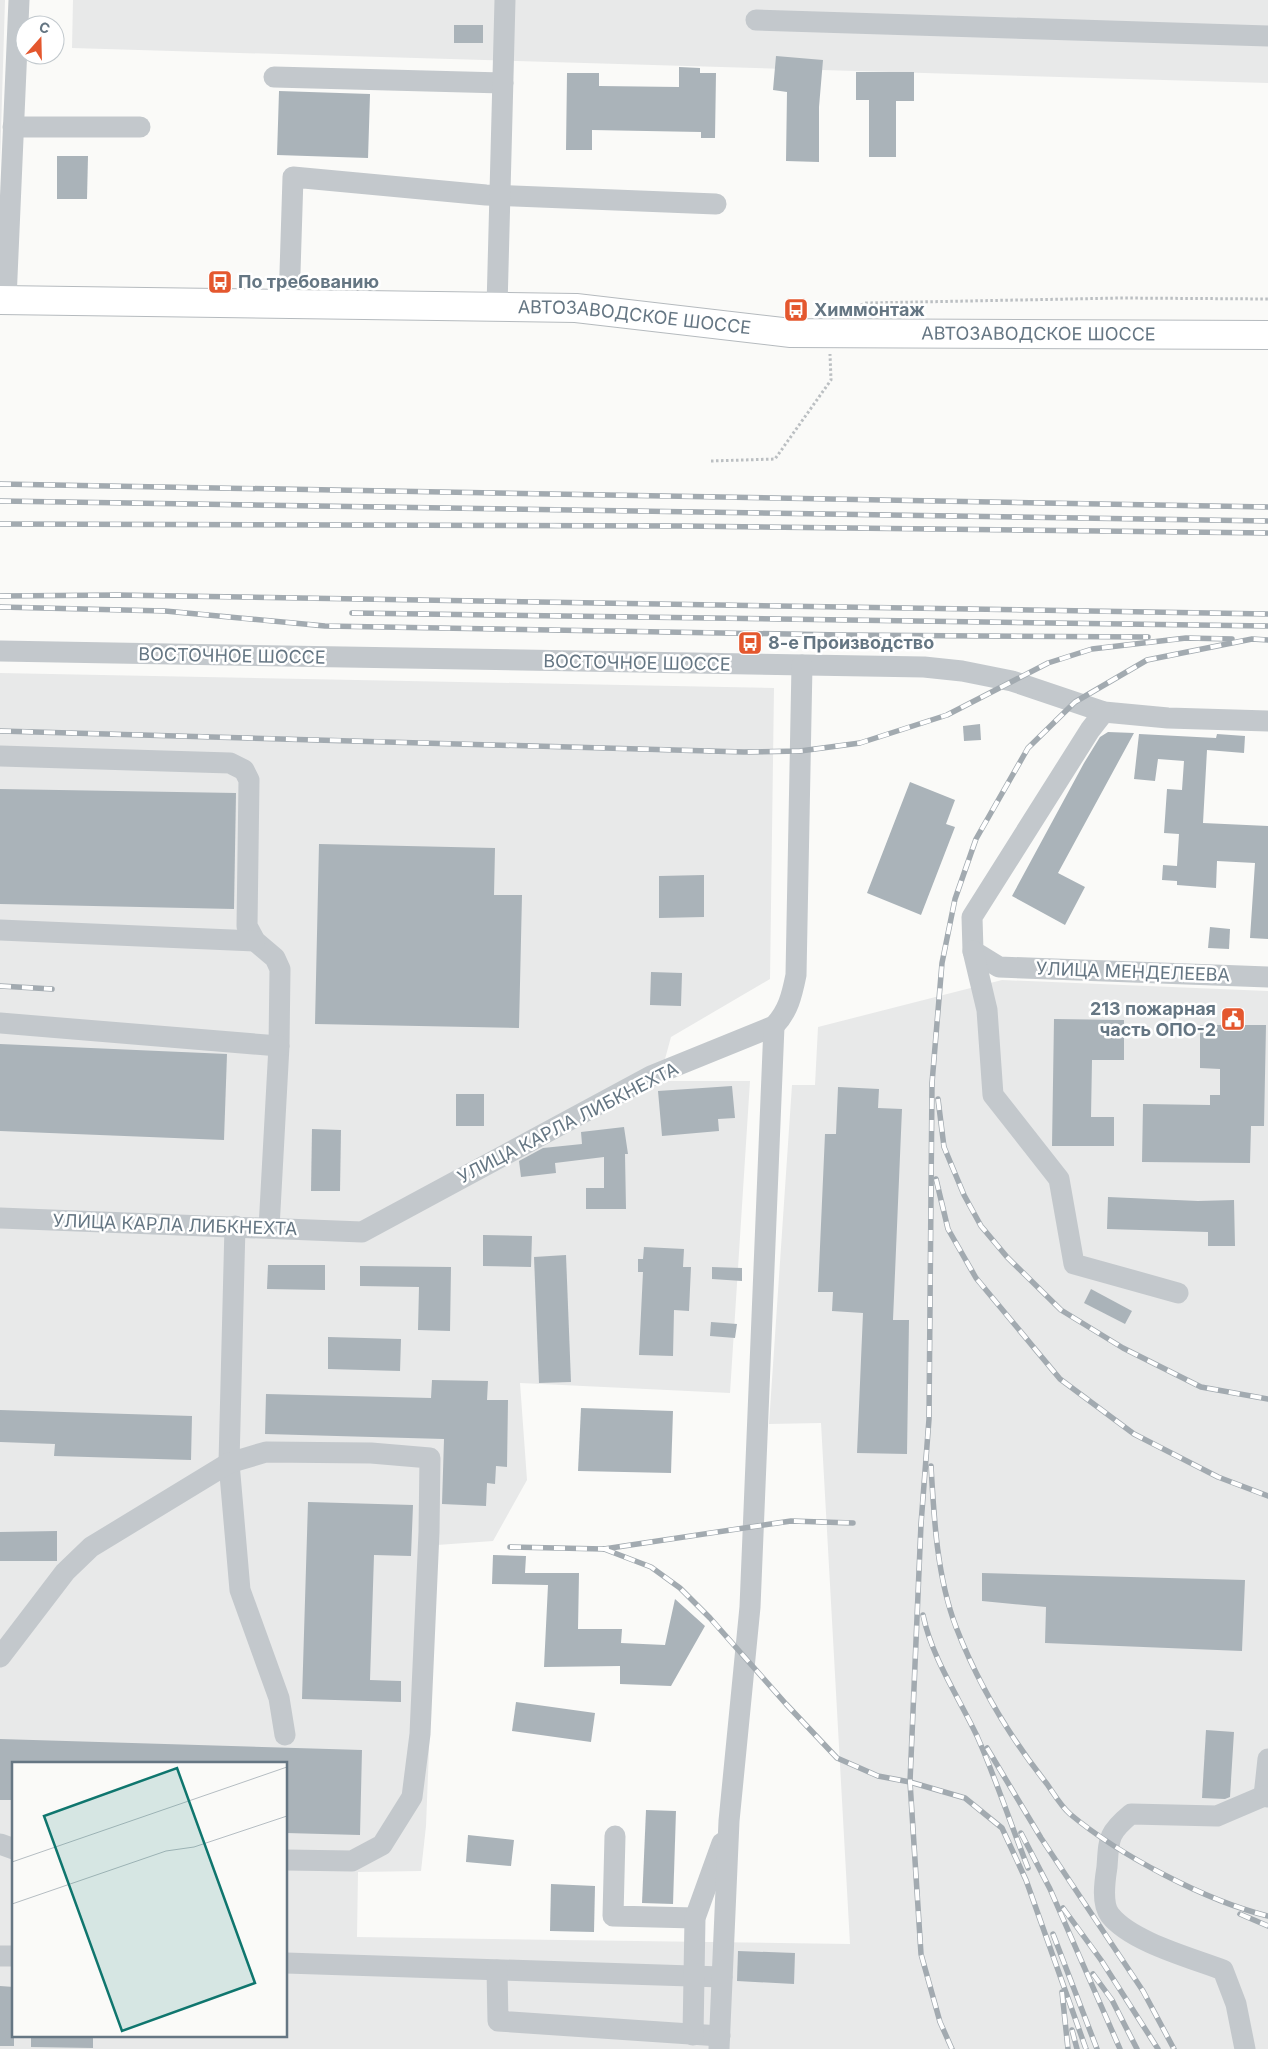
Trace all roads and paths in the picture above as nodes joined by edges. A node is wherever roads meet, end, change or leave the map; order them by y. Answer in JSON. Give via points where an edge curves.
{"nodes":[{"id":1,"x":19,"y":0,"type":"edge"},
{"id":2,"x":505,"y":0,"type":"edge"},
{"id":3,"x":756,"y":20,"type":"dead end"},
{"id":4,"x":1268,"y":36,"type":"edge"},
{"id":5,"x":274,"y":77,"type":"dead end"},
{"id":6,"x":503,"y":83,"type":"junction"},
{"id":7,"x":13,"y":127,"type":"junction"},
{"id":8,"x":140,"y":127,"type":"dead end"},
{"id":9,"x":500,"y":196,"type":"junction"},
{"id":10,"x":716,"y":204,"type":"dead end"},
{"id":11,"x":3,"y":300,"type":"edge"},
{"id":12,"x":289,"y":304,"type":"junction"},
{"id":13,"x":497,"y":307,"type":"junction"},
{"id":14,"x":1268,"y":335,"type":"edge"},
{"id":15,"x":0,"y":651,"type":"edge"},
{"id":16,"x":802,"y":665,"type":"junction"},
{"id":17,"x":1104,"y":712,"type":"junction"},
{"id":18,"x":1268,"y":721,"type":"edge"},
{"id":19,"x":0,"y":756,"type":"edge"},
{"id":20,"x":0,"y":930,"type":"edge"},
{"id":21,"x":255,"y":941,"type":"junction"},
{"id":22,"x":973,"y":951,"type":"junction"},
{"id":23,"x":1268,"y":977,"type":"edge"},
{"id":24,"x":0,"y":1023,"type":"edge"},
{"id":25,"x":774,"y":1026,"type":"junction"},
{"id":26,"x":279,"y":1046,"type":"junction"},
{"id":27,"x":0,"y":1218,"type":"edge"},
{"id":28,"x":235,"y":1226,"type":"junction"},
{"id":29,"x":269,"y":1228,"type":"junction"},
{"id":30,"x":1178,"y":1293,"type":"dead end"},
{"id":31,"x":229,"y":1463,"type":"junction"},
{"id":32,"x":0,"y":1657,"type":"edge"},
{"id":33,"x":285,"y":1735,"type":"dead end"},
{"id":34,"x":1268,"y":1759,"type":"edge"},
{"id":35,"x":1266,"y":1796,"type":"edge"},
{"id":36,"x":729,"y":1822,"type":"junction"},
{"id":37,"x":615,"y":1836,"type":"dead end"},
{"id":38,"x":0,"y":1844,"type":"edge"},
{"id":39,"x":12,"y":1849,"type":"edge"},
{"id":40,"x":288,"y":1860,"type":"edge"},
{"id":41,"x":695,"y":1918,"type":"junction"},
{"id":42,"x":288,"y":1963,"type":"edge"},
{"id":43,"x":496,"y":1970,"type":"junction"},
{"id":44,"x":694,"y":1976,"type":"junction"},
{"id":45,"x":722,"y":1977,"type":"junction"},
{"id":46,"x":693,"y":2035,"type":"junction"},
{"id":47,"x":719,"y":2042,"type":"edge"},
{"id":48,"x":1244,"y":2049,"type":"edge"}],
"edges":[{"from":1,"to":7,"type":"street"},
{"from":2,"to":6,"type":"street"},
{"from":3,"to":4,"type":"street"},
{"from":5,"to":6,"type":"street"},
{"from":6,"to":9,"type":"street"},
{"from":7,"to":8,"type":"street"},
{"from":7,"to":11,"type":"street"},
{"from":9,"to":10,"type":"street"},
{"from":9,"to":12,"type":"street","via":[[293,177]]},
{"from":9,"to":13,"type":"street"},
{"from":11,"to":12,"type":"main road","name":"АВТОЗАВОДСКОЕ ШОССЕ"},
{"from":12,"to":13,"type":"main road","name":"АВТОЗАВОДСКОЕ ШОССЕ"},
{"from":13,"to":14,"type":"main road","name":"АВТОЗАВОДСКОЕ ШОССЕ","via":[[576,308],[791,333]]},
{"from":15,"to":16,"type":"street","name":"ВОСТОЧНОЕ ШОССЕ"},
{"from":16,"to":17,"type":"street","name":"ВОСТОЧНОЕ ШОССЕ","via":[[962,671],[1012,681]]},
{"from":16,"to":25,"type":"street","via":[[796,975],[788,1006]]},
{"from":17,"to":18,"type":"street","name":"ВОСТОЧНОЕ ШОССЕ"},
{"from":17,"to":22,"type":"street","via":[[972,917]]},
{"from":19,"to":21,"type":"street","via":[[230,763],[244,770],[249,780],[247,926]]},
{"from":20,"to":21,"type":"street"},
{"from":21,"to":26,"type":"street","via":[[275,958],[280,969]]},
{"from":22,"to":23,"type":"street","name":"УЛИЦА МЕНДЕЛЕЕВА","via":[[999,967]]},
{"from":22,"to":30,"type":"street","via":[[987,1010],[993,1095],[1059,1179],[1074,1264]]},
{"from":24,"to":26,"type":"street"},
{"from":25,"to":29,"type":"street","name":"УЛИЦА КАРЛА ЛИБКНЕХТА","via":[[651,1076],[362,1232]]},
{"from":25,"to":36,"type":"street","via":[[750,1606]]},
{"from":26,"to":29,"type":"street"},
{"from":27,"to":28,"type":"street","name":"УЛИЦА КАРЛА ЛИБКНЕХТА"},
{"from":28,"to":29,"type":"street","name":"УЛИЦА КАРЛА ЛИБКНЕХТА"},
{"from":28,"to":31,"type":"street"},
{"from":31,"to":32,"type":"street","via":[[91,1547],[65,1572]]},
{"from":31,"to":33,"type":"street","via":[[240,1590],[279,1698]]},
{"from":31,"to":40,"type":"street","via":[[266,1452],[371,1453],[430,1458],[420,1734],[412,1797],[382,1845],[352,1861]]},
{"from":34,"to":35,"type":"street"},
{"from":35,"to":48,"type":"street","via":[[1217,1816],[1131,1814],[1114,1828],[1109,1841],[1104,1891],[1110,1915],[1139,1938],[1223,1970],[1236,2004]]},
{"from":36,"to":41,"type":"street"},
{"from":36,"to":45,"type":"street"},
{"from":37,"to":41,"type":"street","via":[[613,1916]]},
{"from":38,"to":39,"type":"street"},
{"from":41,"to":44,"type":"street"},
{"from":42,"to":43,"type":"street"},
{"from":43,"to":44,"type":"street"},
{"from":43,"to":46,"type":"street","via":[[498,2021]]},
{"from":44,"to":45,"type":"street"},
{"from":44,"to":46,"type":"street"},
{"from":45,"to":47,"type":"street"},
{"from":46,"to":47,"type":"street"}]}
